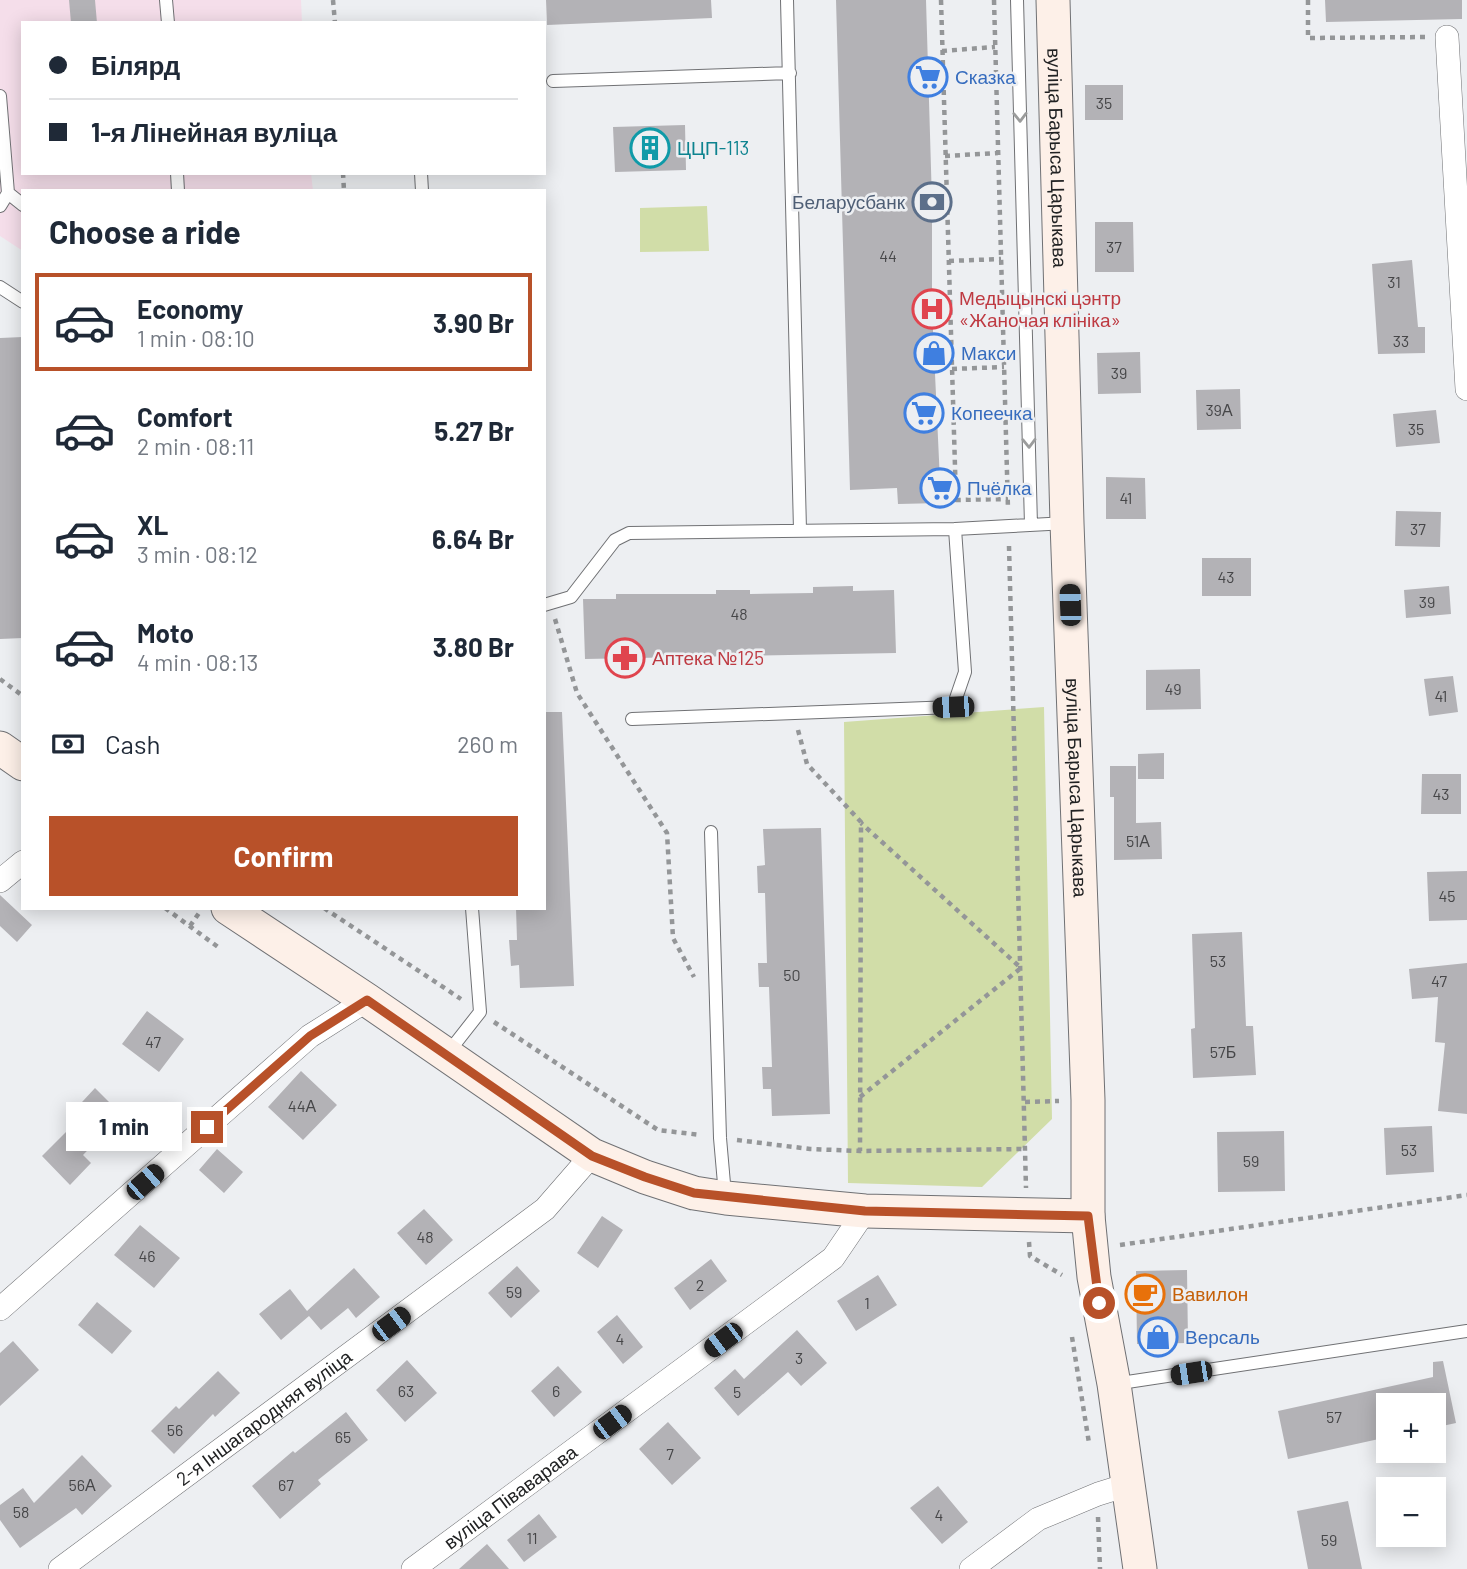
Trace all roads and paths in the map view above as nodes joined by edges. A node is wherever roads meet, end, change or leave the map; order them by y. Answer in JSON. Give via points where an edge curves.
{"nodes":[{"id":1,"x":166,"y":0,"type":"edge"},
{"id":2,"x":333,"y":0,"type":"edge"},
{"id":3,"x":787,"y":0,"type":"edge"},
{"id":4,"x":941,"y":0,"type":"edge"},
{"id":5,"x":993,"y":0,"type":"edge"},
{"id":6,"x":1017,"y":0,"type":"edge"},
{"id":7,"x":1053,"y":0,"type":"edge"},
{"id":8,"x":1308,"y":0,"type":"edge"},
{"id":9,"x":167,"y":21,"type":"edge"},
{"id":10,"x":334,"y":21,"type":"edge"},
{"id":11,"x":1447,"y":37,"type":"joint"},
{"id":12,"x":995,"y":47,"type":"junction"},
{"id":13,"x":942,"y":51,"type":"junction"},
{"id":14,"x":790,"y":73,"type":"junction"},
{"id":15,"x":553,"y":80,"type":"dead end"},
{"id":16,"x":0,"y":96,"type":"edge"},
{"id":17,"x":998,"y":153,"type":"junction"},
{"id":18,"x":945,"y":156,"type":"junction"},
{"id":19,"x":8,"y":193,"type":"junction"},
{"id":20,"x":21,"y":203,"type":"edge"},
{"id":21,"x":0,"y":206,"type":"edge"},
{"id":22,"x":1001,"y":259,"type":"junction"},
{"id":23,"x":949,"y":261,"type":"junction"},
{"id":24,"x":0,"y":287,"type":"edge"},
{"id":25,"x":21,"y":301,"type":"edge"},
{"id":26,"x":1004,"y":367,"type":"junction"},
{"id":27,"x":952,"y":369,"type":"junction"},
{"id":28,"x":1467,"y":389,"type":"edge"},
{"id":29,"x":1008,"y":499,"type":"junction"},
{"id":30,"x":1067,"y":523,"type":"junction"},
{"id":31,"x":1009,"y":525,"type":"junction"},
{"id":32,"x":1031,"y":525,"type":"junction"},
{"id":33,"x":955,"y":529,"type":"junction"},
{"id":34,"x":800,"y":530,"type":"junction"},
{"id":35,"x":547,"y":604,"type":"edge"},
{"id":36,"x":0,"y":679,"type":"edge"},
{"id":37,"x":21,"y":695,"type":"edge"},
{"id":38,"x":794,"y":712,"type":"junction"},
{"id":39,"x":632,"y":719,"type":"dead end"},
{"id":40,"x":0,"y":748,"type":"edge"},
{"id":41,"x":21,"y":763,"type":"edge"},
{"id":42,"x":861,"y":822,"type":"junction"},
{"id":43,"x":711,"y":832,"type":"dead end"},
{"id":44,"x":21,"y":864,"type":"edge"},
{"id":45,"x":0,"y":881,"type":"edge"},
{"id":46,"x":168,"y":910,"type":"edge"},
{"id":47,"x":201,"y":910,"type":"edge"},
{"id":48,"x":231,"y":910,"type":"edge"},
{"id":49,"x":327,"y":910,"type":"edge"},
{"id":50,"x":472,"y":910,"type":"edge"},
{"id":51,"x":190,"y":926,"type":"junction"},
{"id":52,"x":218,"y":947,"type":"dead end"},
{"id":53,"x":1021,"y":968,"type":"junction"},
{"id":54,"x":367,"y":1000,"type":"junction"},
{"id":55,"x":480,"y":1012,"type":"junction"},
{"id":56,"x":717,"y":1018,"type":"junction"},
{"id":57,"x":447,"y":1055,"type":"junction"},
{"id":58,"x":860,"y":1097,"type":"junction"},
{"id":59,"x":720,"y":1138,"type":"junction"},
{"id":60,"x":1027,"y":1149,"type":"junction"},
{"id":61,"x":860,"y":1152,"type":"junction"},
{"id":62,"x":592,"y":1156,"type":"junction"},
{"id":63,"x":1467,"y":1195,"type":"edge"},
{"id":64,"x":726,"y":1198,"type":"junction"},
{"id":65,"x":865,"y":1211,"type":"junction"},
{"id":66,"x":1026,"y":1215,"type":"junction"},
{"id":67,"x":1088,"y":1216,"type":"junction"},
{"id":68,"x":1119,"y":1245,"type":"dead end"},
{"id":69,"x":1062,"y":1275,"type":"dead end"},
{"id":70,"x":0,"y":1309,"type":"edge"},
{"id":71,"x":1467,"y":1331,"type":"edge"},
{"id":72,"x":1114,"y":1384,"type":"junction"},
{"id":73,"x":1127,"y":1485,"type":"junction"},
{"id":74,"x":60,"y":1569,"type":"edge"},
{"id":75,"x":413,"y":1569,"type":"edge"},
{"id":76,"x":971,"y":1569,"type":"edge"},
{"id":77,"x":1140,"y":1569,"type":"edge"}],
"edges":[{"from":1,"to":9,"type":"lane"},
{"from":2,"to":10,"type":"path"},
{"from":3,"to":14,"type":"lane"},
{"from":4,"to":13,"type":"path"},
{"from":5,"to":12,"type":"path"},
{"from":6,"to":32,"type":"lane","one_way":true},
{"from":7,"to":30,"type":"main road","name":"вуліца Барыса Царыкава"},
{"from":8,"to":11,"type":"path","via":[[1308,38]]},
{"from":11,"to":28,"type":"street"},
{"from":12,"to":13,"type":"path"},
{"from":12,"to":17,"type":"path"},
{"from":13,"to":18,"type":"path"},
{"from":14,"to":15,"type":"lane"},
{"from":14,"to":34,"type":"lane"},
{"from":16,"to":19,"type":"lane"},
{"from":17,"to":18,"type":"path"},
{"from":17,"to":22,"type":"path"},
{"from":18,"to":23,"type":"path"},
{"from":19,"to":20,"type":"lane"},
{"from":19,"to":21,"type":"lane"},
{"from":22,"to":23,"type":"path"},
{"from":22,"to":26,"type":"path"},
{"from":23,"to":27,"type":"path"},
{"from":24,"to":25,"type":"lane"},
{"from":26,"to":27,"type":"path"},
{"from":26,"to":29,"type":"path"},
{"from":27,"to":29,"type":"path","via":[[957,500]]},
{"from":29,"to":31,"type":"path"},
{"from":30,"to":32,"type":"lane"},
{"from":30,"to":67,"type":"main road","name":"вуліца Барыса Царыкава","via":[[1088,1086]]},
{"from":31,"to":32,"type":"lane"},
{"from":31,"to":33,"type":"lane"},
{"from":31,"to":53,"type":"path"},
{"from":33,"to":34,"type":"lane"},
{"from":33,"to":38,"type":"lane","via":[[965,672],[953,707]]},
{"from":34,"to":35,"type":"lane","via":[[629,533],[615,540],[571,597]]},
{"from":35,"to":56,"type":"path","via":[[577,693],[667,833],[673,937]]},
{"from":36,"to":37,"type":"path"},
{"from":38,"to":39,"type":"lane"},
{"from":38,"to":42,"type":"path","via":[[807,764]]},
{"from":40,"to":41,"type":"main road"},
{"from":42,"to":53,"type":"path"},
{"from":42,"to":58,"type":"path"},
{"from":43,"to":56,"type":"lane"},
{"from":44,"to":45,"type":"street"},
{"from":46,"to":51,"type":"path"},
{"from":47,"to":51,"type":"path"},
{"from":48,"to":54,"type":"main road"},
{"from":49,"to":55,"type":"path"},
{"from":50,"to":55,"type":"lane"},
{"from":51,"to":52,"type":"path"},
{"from":53,"to":58,"type":"path"},
{"from":53,"to":60,"type":"path"},
{"from":54,"to":57,"type":"main road"},
{"from":54,"to":70,"type":"street","via":[[310,1036]]},
{"from":55,"to":57,"type":"lane"},
{"from":55,"to":59,"type":"path","via":[[658,1130]]},
{"from":56,"to":59,"type":"lane"},
{"from":57,"to":62,"type":"main road"},
{"from":58,"to":61,"type":"path"},
{"from":59,"to":61,"type":"path"},
{"from":59,"to":64,"type":"lane"},
{"from":60,"to":61,"type":"path"},
{"from":60,"to":66,"type":"path"},
{"from":62,"to":64,"type":"main road","via":[[682,1189]]},
{"from":62,"to":74,"type":"street","name":"2-я Іншагародняя вуліца","via":[[545,1209]]},
{"from":63,"to":68,"type":"path"},
{"from":64,"to":65,"type":"main road"},
{"from":65,"to":66,"type":"main road"},
{"from":65,"to":75,"type":"street","name":"вуліца Піваварава","via":[[833,1258]]},
{"from":66,"to":67,"type":"main road"},
{"from":66,"to":69,"type":"path","via":[[1030,1256]]},
{"from":67,"to":72,"type":"main road","name":"вуліца Барыса Царыкава"},
{"from":71,"to":72,"type":"lane"},
{"from":72,"to":73,"type":"main road","name":"вуліца Барыса Царыкава"},
{"from":73,"to":76,"type":"street","via":[[1038,1519]]},
{"from":73,"to":77,"type":"main road","name":"вуліца Барыса Царыкава"}]}
